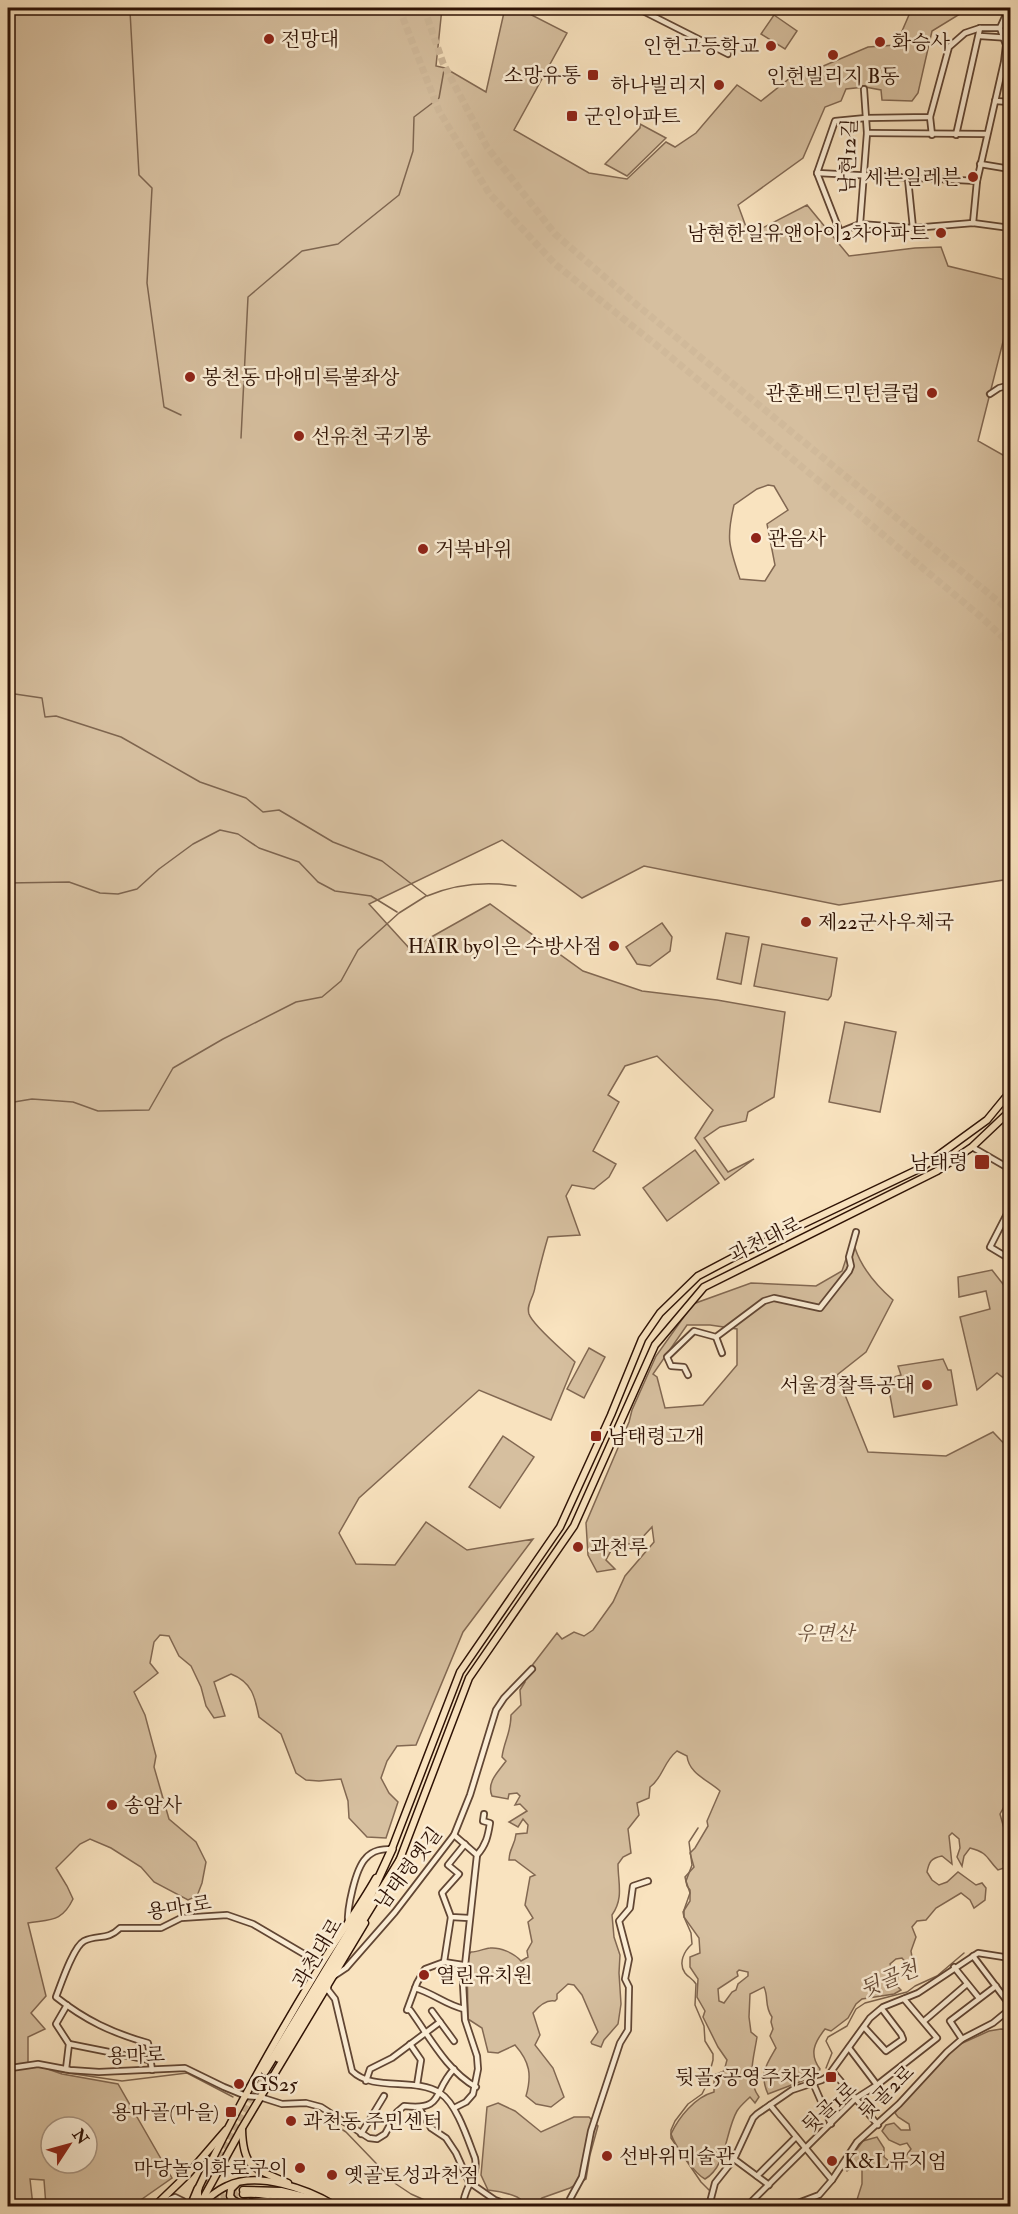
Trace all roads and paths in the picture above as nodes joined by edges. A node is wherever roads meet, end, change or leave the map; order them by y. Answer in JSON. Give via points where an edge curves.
{"nodes":[{"id":1,"x":637,"y":8,"type":"edge"},
{"id":2,"x":1009,"y":8,"type":"edge"},
{"id":3,"x":980,"y":28,"type":"junction"},
{"id":4,"x":1000,"y":28,"type":"junction"},
{"id":5,"x":980,"y":36,"type":"junction"},
{"id":6,"x":1007,"y":38,"type":"edge"},
{"id":7,"x":728,"y":54,"type":"dead end"},
{"id":8,"x":1004,"y":62,"type":"junction"},
{"id":9,"x":1011,"y":62,"type":"edge"},
{"id":10,"x":864,"y":89,"type":"dead end"},
{"id":11,"x":995,"y":101,"type":"junction"},
{"id":12,"x":1011,"y":102,"type":"edge"},
{"id":13,"x":930,"y":117,"type":"junction"},
{"id":14,"x":866,"y":118,"type":"junction"},
{"id":15,"x":867,"y":133,"type":"junction"},
{"id":16,"x":986,"y":134,"type":"junction"},
{"id":17,"x":932,"y":135,"type":"junction"},
{"id":18,"x":956,"y":135,"type":"junction"},
{"id":19,"x":980,"y":164,"type":"junction"},
{"id":20,"x":1011,"y":169,"type":"edge"},
{"id":21,"x":817,"y":173,"type":"junction"},
{"id":22,"x":864,"y":175,"type":"junction"},
{"id":23,"x":908,"y":179,"type":"junction"},
{"id":24,"x":977,"y":181,"type":"junction"},
{"id":25,"x":973,"y":223,"type":"junction"},
{"id":26,"x":860,"y":225,"type":"junction"},
{"id":27,"x":913,"y":228,"type":"junction"},
{"id":28,"x":1011,"y":228,"type":"edge"},
{"id":29,"x":1011,"y":386,"type":"edge"},
{"id":30,"x":990,"y":394,"type":"dead end"},
{"id":31,"x":1011,"y":1092,"type":"edge"},
{"id":32,"x":1011,"y":1111,"type":"edge"},
{"id":33,"x":972,"y":1147,"type":"junction"},
{"id":34,"x":1011,"y":1169,"type":"edge"},
{"id":35,"x":851,"y":1202,"type":"junction"},
{"id":36,"x":1011,"y":1208,"type":"edge"},
{"id":37,"x":855,"y":1212,"type":"junction"},
{"id":38,"x":856,"y":1232,"type":"dead end"},
{"id":39,"x":1011,"y":1259,"type":"edge"},
{"id":40,"x":851,"y":1266,"type":"junction"},
{"id":41,"x":854,"y":1272,"type":"dead end"},
{"id":42,"x":716,"y":1337,"type":"junction"},
{"id":43,"x":722,"y":1353,"type":"dead end"},
{"id":44,"x":688,"y":1375,"type":"dead end"},
{"id":45,"x":532,"y":1669,"type":"dead end"},
{"id":46,"x":484,"y":1814,"type":"dead end"},
{"id":47,"x":454,"y":1835,"type":"junction"},
{"id":48,"x":465,"y":1844,"type":"junction"},
{"id":49,"x":392,"y":1849,"type":"junction"},
{"id":50,"x":477,"y":1855,"type":"junction"},
{"id":51,"x":400,"y":1860,"type":"junction"},
{"id":52,"x":648,"y":1881,"type":"dead end"},
{"id":53,"x":451,"y":1917,"type":"junction"},
{"id":54,"x":469,"y":1918,"type":"junction"},
{"id":55,"x":348,"y":1924,"type":"junction"},
{"id":56,"x":973,"y":1956,"type":"junction"},
{"id":57,"x":1011,"y":1958,"type":"edge"},
{"id":58,"x":444,"y":1962,"type":"junction"},
{"id":59,"x":321,"y":1964,"type":"junction"},
{"id":60,"x":463,"y":1965,"type":"junction"},
{"id":61,"x":954,"y":1967,"type":"junction"},
{"id":62,"x":334,"y":1976,"type":"junction"},
{"id":63,"x":967,"y":1984,"type":"junction"},
{"id":64,"x":328,"y":1985,"type":"junction"},
{"id":65,"x":996,"y":1986,"type":"junction"},
{"id":66,"x":415,"y":1988,"type":"junction"},
{"id":67,"x":979,"y":1998,"type":"junction"},
{"id":68,"x":904,"y":1999,"type":"junction"},
{"id":69,"x":1011,"y":2005,"type":"edge"},
{"id":70,"x":67,"y":2006,"type":"junction"},
{"id":71,"x":882,"y":2008,"type":"junction"},
{"id":72,"x":464,"y":2009,"type":"junction"},
{"id":73,"x":1011,"y":2009,"type":"edge"},
{"id":74,"x":432,"y":2011,"type":"dead end"},
{"id":75,"x":924,"y":2021,"type":"junction"},
{"id":76,"x":440,"y":2022,"type":"junction"},
{"id":77,"x":864,"y":2027,"type":"junction"},
{"id":78,"x":426,"y":2032,"type":"junction"},
{"id":79,"x":962,"y":2039,"type":"junction"},
{"id":80,"x":454,"y":2041,"type":"dead end"},
{"id":81,"x":69,"y":2044,"type":"junction"},
{"id":82,"x":410,"y":2044,"type":"junction"},
{"id":83,"x":849,"y":2048,"type":"junction"},
{"id":84,"x":149,"y":2060,"type":"junction"},
{"id":85,"x":8,"y":2067,"type":"edge"},
{"id":86,"x":66,"y":2068,"type":"junction"},
{"id":87,"x":454,"y":2069,"type":"junction"},
{"id":88,"x":152,"y":2070,"type":"junction"},
{"id":89,"x":833,"y":2072,"type":"junction"},
{"id":90,"x":366,"y":2081,"type":"junction"},
{"id":91,"x":813,"y":2083,"type":"junction"},
{"id":92,"x":417,"y":2085,"type":"junction"},
{"id":93,"x":877,"y":2085,"type":"junction"},
{"id":94,"x":476,"y":2087,"type":"junction"},
{"id":95,"x":441,"y":2093,"type":"junction"},
{"id":96,"x":246,"y":2096,"type":"junction"},
{"id":97,"x":384,"y":2096,"type":"dead end"},
{"id":98,"x":260,"y":2097,"type":"junction"},
{"id":99,"x":855,"y":2099,"type":"junction"},
{"id":100,"x":770,"y":2105,"type":"junction"},
{"id":101,"x":420,"y":2108,"type":"junction"},
{"id":102,"x":454,"y":2108,"type":"junction"},
{"id":103,"x":831,"y":2124,"type":"junction"},
{"id":104,"x":878,"y":2125,"type":"junction"},
{"id":105,"x":231,"y":2126,"type":"junction"},
{"id":106,"x":242,"y":2128,"type":"junction"},
{"id":107,"x":361,"y":2134,"type":"junction"},
{"id":108,"x":796,"y":2137,"type":"junction"},
{"id":109,"x":805,"y":2149,"type":"junction"},
{"id":110,"x":734,"y":2159,"type":"junction"},
{"id":111,"x":757,"y":2176,"type":"junction"},
{"id":112,"x":832,"y":2180,"type":"junction"},
{"id":113,"x":239,"y":2182,"type":"junction"},
{"id":114,"x":469,"y":2182,"type":"junction"},
{"id":115,"x":769,"y":2185,"type":"junction"},
{"id":116,"x":198,"y":2188,"type":"joint"},
{"id":117,"x":299,"y":2189,"type":"junction"},
{"id":118,"x":182,"y":2199,"type":"junction"},
{"id":119,"x":264,"y":2203,"type":"edge"},
{"id":120,"x":242,"y":2204,"type":"edge"},
{"id":121,"x":155,"y":2205,"type":"edge"},
{"id":122,"x":182,"y":2206,"type":"edge"},
{"id":123,"x":195,"y":2206,"type":"edge"},
{"id":124,"x":310,"y":2206,"type":"edge"},
{"id":125,"x":317,"y":2206,"type":"edge"},
{"id":126,"x":336,"y":2206,"type":"edge"},
{"id":127,"x":463,"y":2206,"type":"edge"},
{"id":128,"x":511,"y":2206,"type":"edge"},
{"id":129,"x":570,"y":2206,"type":"edge"},
{"id":130,"x":709,"y":2206,"type":"edge"},
{"id":131,"x":747,"y":2206,"type":"edge"},
{"id":132,"x":792,"y":2206,"type":"edge"}],
"edges":[{"from":1,"to":7,"type":"street"},
{"from":2,"to":4,"type":"street"},
{"from":3,"to":4,"type":"street"},
{"from":3,"to":5,"type":"street"},
{"from":3,"to":13,"type":"street","via":[[965,33],[949,46]]},
{"from":4,"to":6,"type":"street"},
{"from":5,"to":6,"type":"street"},
{"from":5,"to":18,"type":"street"},
{"from":6,"to":8,"type":"street"},
{"from":8,"to":9,"type":"street"},
{"from":8,"to":11,"type":"street"},
{"from":10,"to":14,"type":"street","name":"남현12길"},
{"from":11,"to":12,"type":"street"},
{"from":11,"to":16,"type":"street"},
{"from":13,"to":14,"type":"street"},
{"from":13,"to":17,"type":"street"},
{"from":14,"to":15,"type":"street","name":"남현12길"},
{"from":14,"to":21,"type":"street","via":[[835,121]]},
{"from":15,"to":17,"type":"street"},
{"from":15,"to":22,"type":"street","name":"남현12길"},
{"from":16,"to":18,"type":"street"},
{"from":16,"to":19,"type":"street"},
{"from":17,"to":18,"type":"street"},
{"from":19,"to":20,"type":"street"},
{"from":19,"to":24,"type":"street"},
{"from":21,"to":22,"type":"street"},
{"from":21,"to":26,"type":"street","via":[[840,232]]},
{"from":22,"to":23,"type":"street"},
{"from":22,"to":26,"type":"street","name":"남현12길"},
{"from":23,"to":24,"type":"street"},
{"from":23,"to":27,"type":"street"},
{"from":24,"to":25,"type":"street"},
{"from":25,"to":27,"type":"street"},
{"from":25,"to":28,"type":"street"},
{"from":26,"to":27,"type":"street"},
{"from":29,"to":30,"type":"street"},
{"from":31,"to":35,"type":"main road","via":[[987,1120],[952,1147],[921,1168]]},
{"from":32,"to":33,"type":"main road","name":"과천대로"},
{"from":33,"to":34,"type":"street"},
{"from":33,"to":37,"type":"main road","name":"과천대로","via":[[937,1171]]},
{"from":35,"to":37,"type":"main road"},
{"from":35,"to":49,"type":"main road","via":[[698,1276],[660,1312],[642,1339],[560,1527],[460,1672]]},
{"from":36,"to":39,"type":"street","via":[[990,1247]]},
{"from":37,"to":51,"type":"main road","name":"과천대로","via":[[704,1287],[655,1345],[574,1526],[469,1678]]},
{"from":38,"to":40,"type":"street","via":[[849,1257]]},
{"from":40,"to":41,"type":"street"},
{"from":40,"to":42,"type":"street","via":[[820,1308],[774,1298],[764,1301]]},
{"from":42,"to":43,"type":"street"},
{"from":42,"to":44,"type":"street","via":[[694,1331],[667,1357],[671,1366],[684,1367]]},
{"from":45,"to":47,"type":"street","name":"남태령옛길","via":[[496,1710]]},
{"from":46,"to":50,"type":"street","via":[[483,1821],[490,1823],[489,1834]]},
{"from":47,"to":48,"type":"street"},
{"from":47,"to":62,"type":"street","name":"남태령옛길","via":[[395,1912],[346,1968]]},
{"from":48,"to":50,"type":"street"},
{"from":48,"to":53,"type":"street","via":[[448,1865],[459,1874],[442,1893]]},
{"from":49,"to":51,"type":"highway","name":"과천대로","via":[[369,1899],[267,2072]]},
{"from":49,"to":55,"type":"main road"},
{"from":49,"to":55,"type":"street","via":[[378,1850],[364,1859],[347,1912]]},
{"from":50,"to":54,"type":"street"},
{"from":51,"to":62,"type":"main road","name":"과천대로"},
{"from":52,"to":129,"type":"street","via":[[633,1886],[630,1908],[619,1921],[629,1959],[625,1979],[629,1987],[628,2030],[591,2132],[582,2177]]},
{"from":53,"to":54,"type":"street"},
{"from":53,"to":58,"type":"street"},
{"from":54,"to":60,"type":"street"},
{"from":55,"to":59,"type":"main road"},
{"from":56,"to":57,"type":"street","via":[[978,1953]]},
{"from":56,"to":61,"type":"street"},
{"from":56,"to":65,"type":"street"},
{"from":58,"to":60,"type":"street"},
{"from":58,"to":66,"type":"street","via":[[425,1969]]},
{"from":59,"to":70,"type":"street","name":"용마1로","via":[[253,1924],[227,1915],[181,1918],[161,1928],[120,1928],[111,1936],[80,1943],[56,1997]]},
{"from":59,"to":96,"type":"main road"},
{"from":60,"to":72,"type":"street"},
{"from":61,"to":63,"type":"street"},
{"from":61,"to":68,"type":"street"},
{"from":62,"to":64,"type":"main road","name":"과천대로"},
{"from":63,"to":67,"type":"street"},
{"from":63,"to":75,"type":"street"},
{"from":64,"to":90,"type":"street","via":[[335,1999],[352,2072]]},
{"from":64,"to":98,"type":"main road","name":"과천대로"},
{"from":65,"to":67,"type":"street"},
{"from":65,"to":69,"type":"street"},
{"from":66,"to":72,"type":"street"},
{"from":66,"to":78,"type":"street","via":[[407,2010]]},
{"from":67,"to":79,"type":"street","via":[[950,2021]]},
{"from":68,"to":71,"type":"street"},
{"from":68,"to":75,"type":"street"},
{"from":70,"to":81,"type":"street","via":[[56,2024]]},
{"from":70,"to":84,"type":"street","via":[[116,2034],[148,2043]]},
{"from":71,"to":77,"type":"street"},
{"from":71,"to":77,"type":"street","via":[[903,2039],[886,2051]]},
{"from":72,"to":94,"type":"street","via":[[477,2056]]},
{"from":73,"to":79,"type":"street","name":"뒷골2로"},
{"from":74,"to":76,"type":"street"},
{"from":75,"to":93,"type":"street","name":"뒷골1로","via":[[937,2038]]},
{"from":76,"to":78,"type":"street"},
{"from":76,"to":80,"type":"street"},
{"from":77,"to":83,"type":"street"},
{"from":78,"to":82,"type":"street"},
{"from":78,"to":87,"type":"street"},
{"from":79,"to":104,"type":"street","name":"뒷골2로"},
{"from":81,"to":84,"type":"street"},
{"from":81,"to":86,"type":"street"},
{"from":82,"to":90,"type":"street","via":[[370,2069]]},
{"from":82,"to":92,"type":"street","via":[[420,2060]]},
{"from":83,"to":89,"type":"street"},
{"from":83,"to":93,"type":"street"},
{"from":84,"to":88,"type":"street"},
{"from":85,"to":86,"type":"street","name":"용마로","via":[[38,2064]]},
{"from":86,"to":88,"type":"street","name":"용마로","via":[[99,2072]]},
{"from":87,"to":94,"type":"street"},
{"from":87,"to":95,"type":"street"},
{"from":88,"to":96,"type":"street","name":"용마로","via":[[185,2068]]},
{"from":89,"to":91,"type":"street"},
{"from":89,"to":99,"type":"street"},
{"from":90,"to":92,"type":"street"},
{"from":91,"to":100,"type":"street","via":[[792,2090]]},
{"from":91,"to":103,"type":"street"},
{"from":92,"to":95,"type":"street"},
{"from":93,"to":99,"type":"street","name":"뒷골1로"},
{"from":94,"to":102,"type":"street","via":[[465,2102]]},
{"from":95,"to":101,"type":"street","via":[[430,2105]]},
{"from":95,"to":102,"type":"street"},
{"from":96,"to":98,"type":"street","name":"용마로"},
{"from":96,"to":105,"type":"main road"},
{"from":97,"to":107,"type":"street"},
{"from":98,"to":106,"type":"main road","name":"과천대로"},
{"from":98,"to":107,"type":"street","name":"용마로","via":[[282,2104],[321,2107]]},
{"from":99,"to":103,"type":"street","name":"뒷골1로"},
{"from":99,"to":104,"type":"street"},
{"from":100,"to":108,"type":"street"},
{"from":100,"to":110,"type":"street","via":[[753,2118]]},
{"from":101,"to":107,"type":"street","via":[[404,2106],[385,2134],[377,2139]]},
{"from":101,"to":114,"type":"street","via":[[431,2128],[446,2138],[456,2153]]},
{"from":102,"to":114,"type":"street","via":[[477,2167]]},
{"from":103,"to":109,"type":"street","name":"뒷골1로"},
{"from":104,"to":112,"type":"street","name":"뒷골2로","via":[[857,2142]]},
{"from":105,"to":116,"type":"main road"},
{"from":105,"to":121,"type":"main road"},
{"from":106,"to":117,"type":"main road","via":[[243,2150],[249,2162]]},
{"from":106,"to":123,"type":"main road","name":"과천대로"},
{"from":108,"to":109,"type":"street"},
{"from":108,"to":111,"type":"street"},
{"from":109,"to":112,"type":"street"},
{"from":109,"to":115,"type":"street","name":"뒷골1로"},
{"from":110,"to":111,"type":"street"},
{"from":110,"to":130,"type":"street","via":[[715,2183]]},
{"from":111,"to":115,"type":"street"},
{"from":112,"to":132,"type":"street","name":"뒷골2로","via":[[819,2195]]},
{"from":113,"to":117,"type":"main road","via":[[269,2182]]},
{"from":113,"to":120,"type":"main road","via":[[230,2196]]},
{"from":113,"to":123,"type":"main road"},
{"from":114,"to":127,"type":"street"},
{"from":114,"to":128,"type":"street"},
{"from":115,"to":131,"type":"street","name":"뒷골1로"},
{"from":116,"to":123,"type":"highway"},
{"from":117,"to":126,"type":"main road"},
{"from":118,"to":121,"type":"street","via":[[175,2197]]},
{"from":118,"to":122,"type":"street"},
{"from":118,"to":123,"type":"street"},
{"from":119,"to":120,"type":"main road"},
{"from":119,"to":124,"type":"main road"},
{"from":120,"to":123,"type":"main road"},
{"from":125,"to":126,"type":"main road","via":[[288,2197],[243,2192],[288,2192]]}]}
